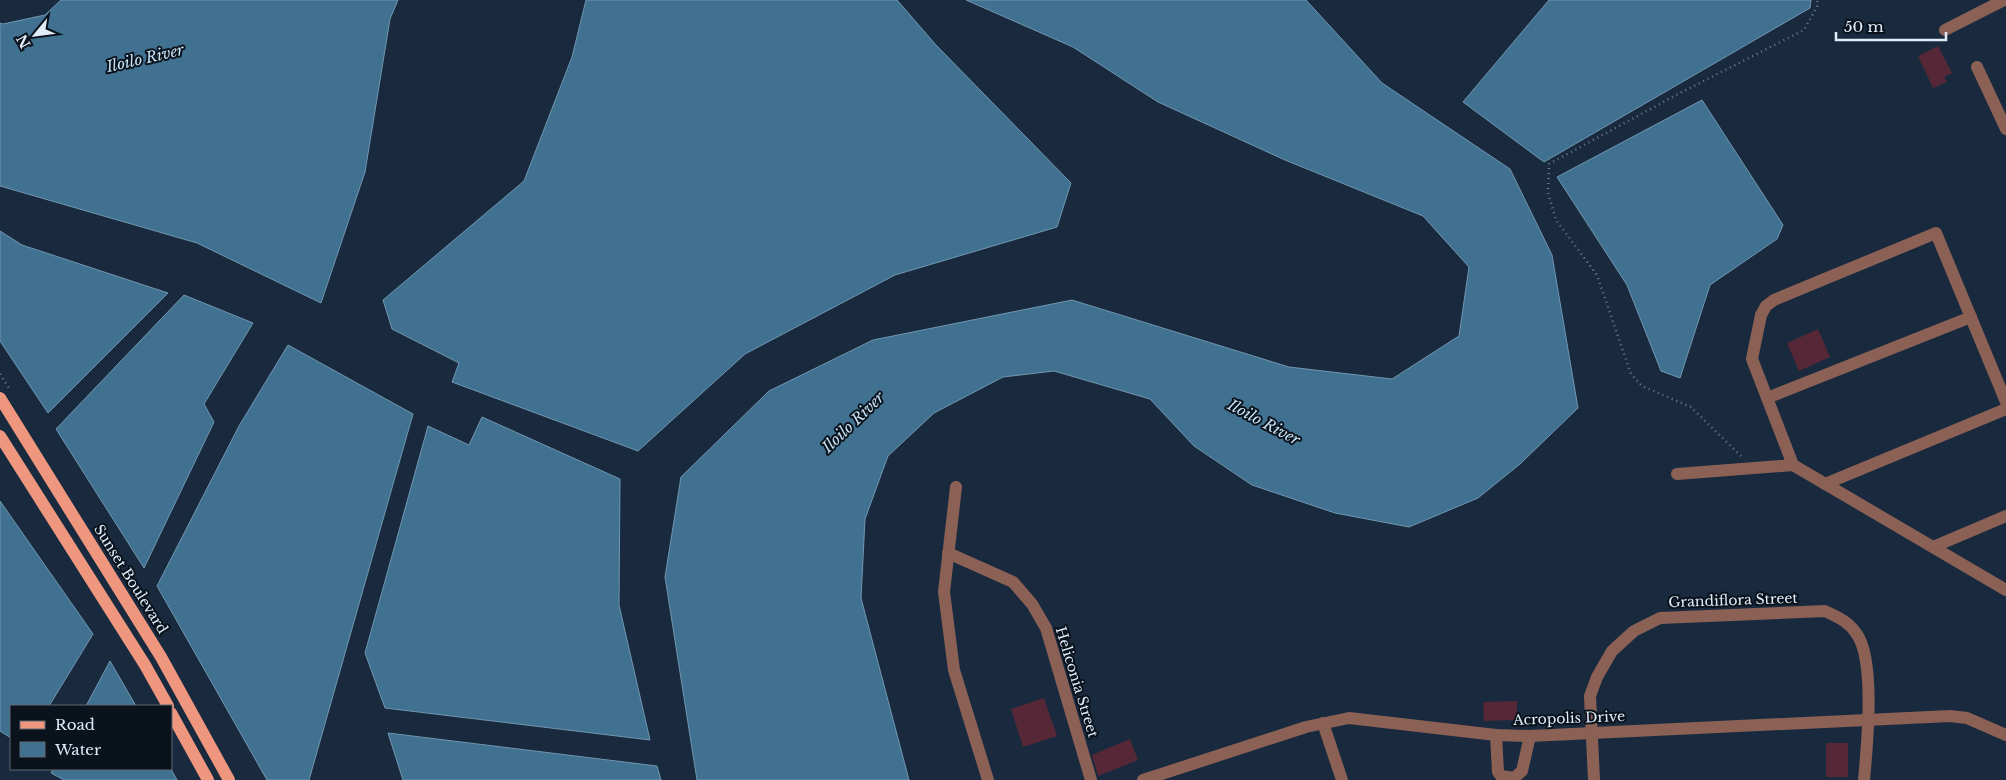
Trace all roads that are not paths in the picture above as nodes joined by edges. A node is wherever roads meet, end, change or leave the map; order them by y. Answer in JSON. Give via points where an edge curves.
{"nodes":[{"id":1,"x":2004,"y":0,"type":"edge"},
{"id":2,"x":1945,"y":30,"type":"dead end"},
{"id":3,"x":1976,"y":67,"type":"dead end"},
{"id":4,"x":2006,"y":129,"type":"edge"},
{"id":5,"x":1970,"y":317,"type":"junction"},
{"id":6,"x":0,"y":398,"type":"edge"},
{"id":7,"x":1767,"y":398,"type":"junction"},
{"id":8,"x":2006,"y":402,"type":"edge"},
{"id":9,"x":2006,"y":409,"type":"edge"},
{"id":10,"x":0,"y":436,"type":"edge"},
{"id":11,"x":1793,"y":465,"type":"junction"},
{"id":12,"x":1677,"y":474,"type":"dead end"},
{"id":13,"x":1825,"y":484,"type":"junction"},
{"id":14,"x":956,"y":487,"type":"dead end"},
{"id":15,"x":2006,"y":516,"type":"edge"},
{"id":16,"x":1933,"y":547,"type":"junction"},
{"id":17,"x":948,"y":553,"type":"junction"},
{"id":18,"x":2006,"y":590,"type":"edge"},
{"id":19,"x":134,"y":613,"type":"junction"},
{"id":20,"x":119,"y":623,"type":"junction"},
{"id":21,"x":167,"y":705,"type":"edge"},
{"id":22,"x":172,"y":715,"type":"edge"},
{"id":23,"x":1870,"y":720,"type":"junction"},
{"id":24,"x":1323,"y":722,"type":"junction"},
{"id":25,"x":1591,"y":733,"type":"junction"},
{"id":26,"x":1496,"y":735,"type":"junction"},
{"id":27,"x":1530,"y":736,"type":"junction"},
{"id":28,"x":2005,"y":736,"type":"edge"},
{"id":29,"x":208,"y":780,"type":"edge"},
{"id":30,"x":229,"y":780,"type":"edge"},
{"id":31,"x":988,"y":780,"type":"edge"},
{"id":32,"x":1091,"y":780,"type":"edge"},
{"id":33,"x":1143,"y":780,"type":"edge"},
{"id":34,"x":1342,"y":780,"type":"edge"},
{"id":35,"x":1594,"y":780,"type":"edge"},
{"id":36,"x":1864,"y":780,"type":"edge"}],
"edges":[{"from":1,"to":2,"type":"street"},
{"from":3,"to":4,"type":"street"},
{"from":5,"to":7,"type":"street"},
{"from":5,"to":7,"type":"street","via":[[1936,233],[1766,306],[1761,315],[1752,360]]},
{"from":5,"to":8,"type":"street"},
{"from":6,"to":19,"type":"main road","name":"Sunset Boulevard"},
{"from":7,"to":11,"type":"street"},
{"from":9,"to":13,"type":"street"},
{"from":10,"to":20,"type":"main road"},
{"from":11,"to":12,"type":"street"},
{"from":11,"to":13,"type":"street"},
{"from":13,"to":16,"type":"street"},
{"from":14,"to":17,"type":"street"},
{"from":15,"to":16,"type":"street"},
{"from":16,"to":18,"type":"street"},
{"from":17,"to":31,"type":"street","via":[[944,592],[954,670]]},
{"from":17,"to":32,"type":"street","name":"Heliconia Street","via":[[1013,582],[1032,604],[1046,628]]},
{"from":19,"to":20,"type":"main road"},
{"from":19,"to":30,"type":"main road","name":"Sunset Boulevard"},
{"from":20,"to":21,"type":"main road"},
{"from":22,"to":29,"type":"main road"},
{"from":23,"to":25,"type":"street","name":"Acropolis Drive"},
{"from":23,"to":25,"type":"street","name":"Grandiflora Street","via":[[1866,658],[1857,634],[1844,620],[1825,611],[1660,618],[1634,631],[1612,651],[1590,696]]},
{"from":23,"to":28,"type":"street","name":"Acropolis Drive","via":[[1967,718]]},
{"from":23,"to":36,"type":"street","name":"Grandiflora Street"},
{"from":24,"to":26,"type":"street","name":"Acropolis Drive","via":[[1349,718]]},
{"from":24,"to":33,"type":"street","name":"Acropolis Drive"},
{"from":24,"to":34,"type":"street"},
{"from":25,"to":27,"type":"street","name":"Acropolis Drive"},
{"from":25,"to":35,"type":"street","name":"Grandiflora Street"},
{"from":26,"to":27,"type":"street","name":"Acropolis Drive"},
{"from":26,"to":27,"type":"street","via":[[1498,772],[1501,776],[1514,778],[1522,771]]}]}
